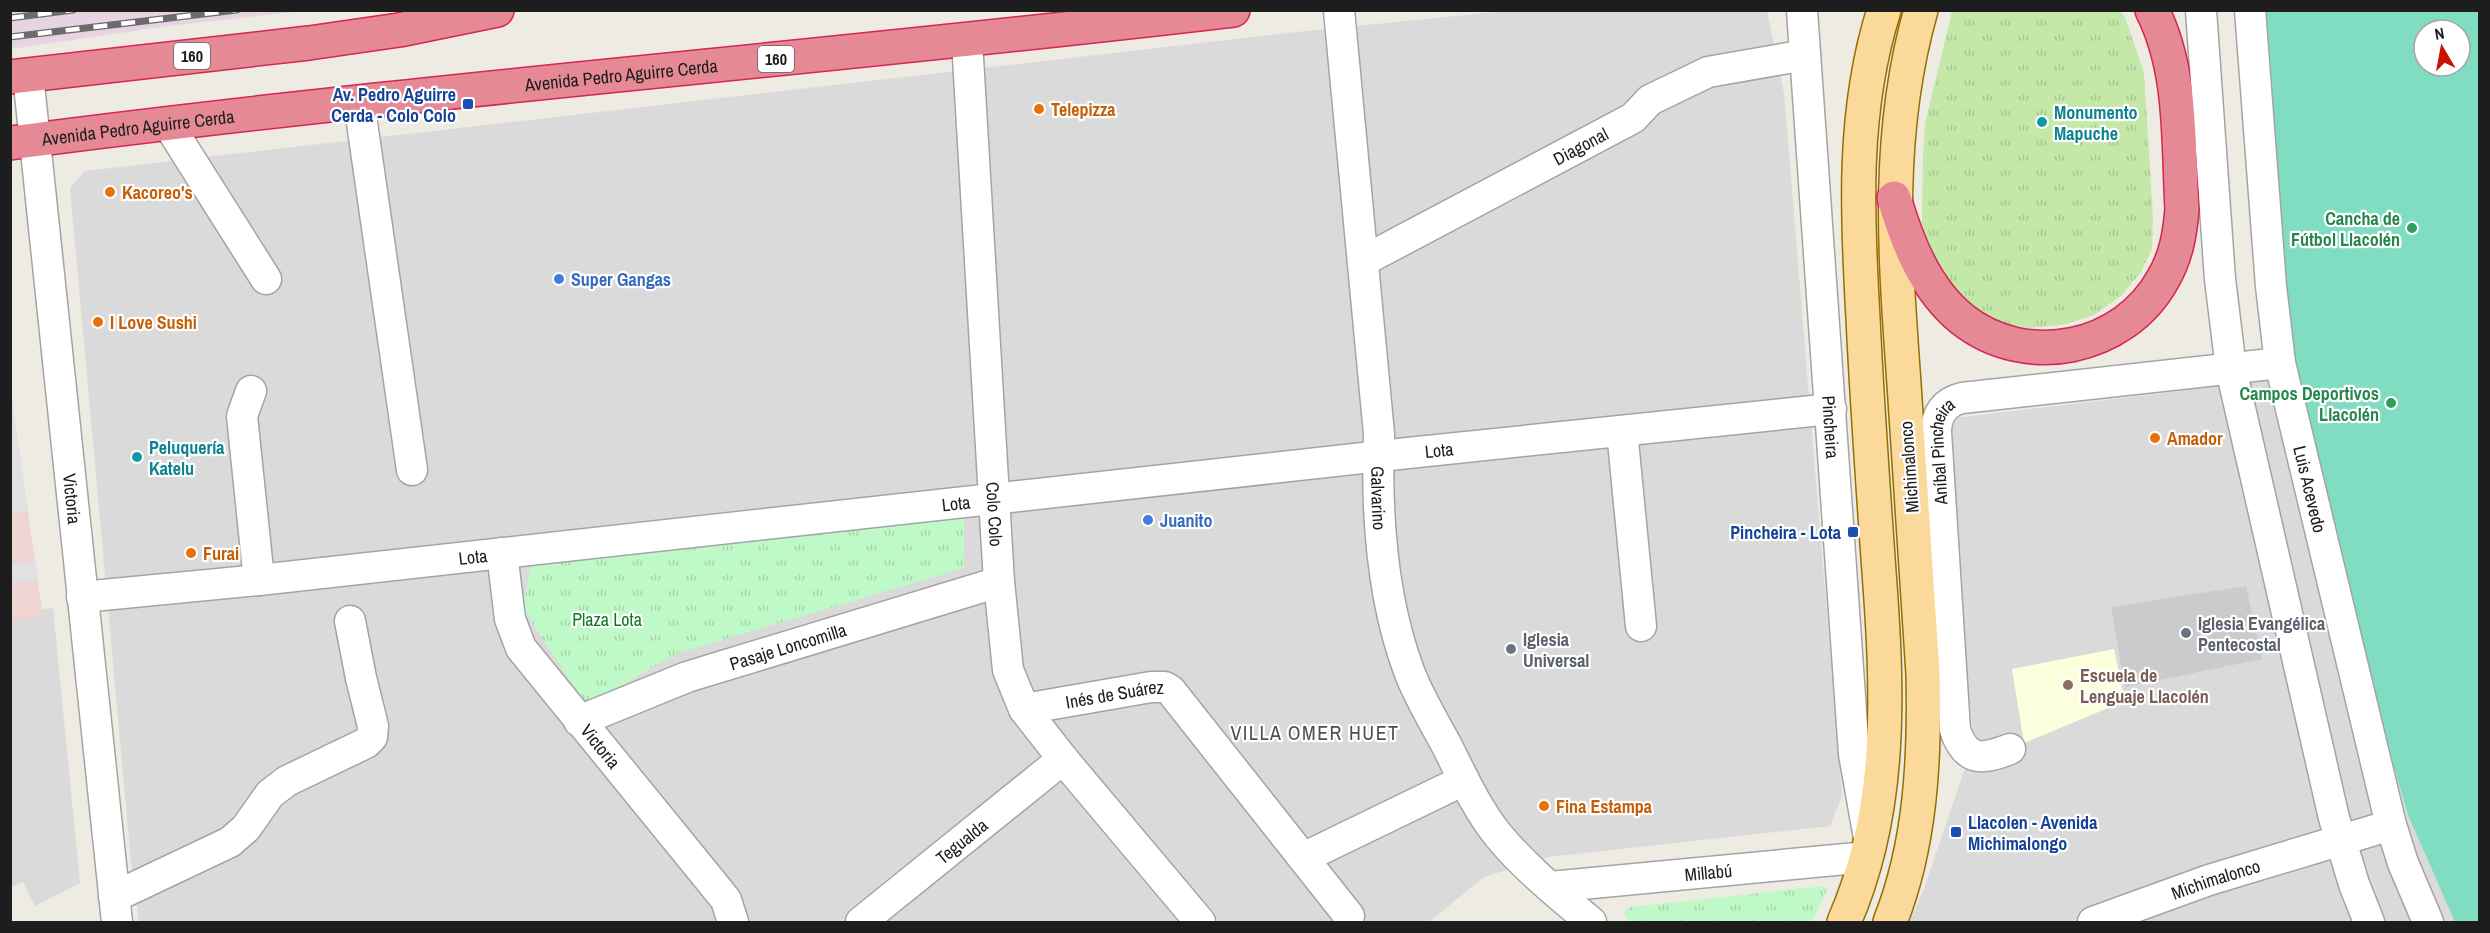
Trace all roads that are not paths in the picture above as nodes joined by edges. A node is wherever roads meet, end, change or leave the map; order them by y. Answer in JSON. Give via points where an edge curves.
{"nodes":[{"id":1,"x":496,"y":10,"type":"edge"},
{"id":2,"x":1233,"y":10,"type":"edge"},
{"id":3,"x":1339,"y":10,"type":"edge"},
{"id":4,"x":1802,"y":10,"type":"edge"},
{"id":5,"x":1921,"y":10,"type":"edge"},
{"id":6,"x":2152,"y":10,"type":"edge"},
{"id":7,"x":2201,"y":10,"type":"edge"},
{"id":8,"x":2250,"y":10,"type":"edge"},
{"id":9,"x":1881,"y":18,"type":"edge"},
{"id":10,"x":967,"y":41,"type":"junction"},
{"id":11,"x":1805,"y":55,"type":"junction"},
{"id":12,"x":19,"y":76,"type":"edge"},
{"id":13,"x":359,"y":102,"type":"junction"},
{"id":14,"x":168,"y":124,"type":"junction"},
{"id":15,"x":22,"y":141,"type":"edge"},
{"id":16,"x":1894,"y":198,"type":"junction"},
{"id":17,"x":1363,"y":261,"type":"junction"},
{"id":18,"x":266,"y":279,"type":"dead end"},
{"id":19,"x":2280,"y":363,"type":"junction"},
{"id":20,"x":2232,"y":369,"type":"junction"},
{"id":21,"x":250,"y":391,"type":"dead end"},
{"id":22,"x":1831,"y":409,"type":"junction"},
{"id":23,"x":1622,"y":431,"type":"junction"},
{"id":24,"x":1378,"y":456,"type":"junction"},
{"id":25,"x":412,"y":470,"type":"dead end"},
{"id":26,"x":995,"y":499,"type":"junction"},
{"id":27,"x":502,"y":553,"type":"junction"},
{"id":28,"x":259,"y":580,"type":"junction"},
{"id":29,"x":999,"y":582,"type":"junction"},
{"id":30,"x":82,"y":597,"type":"junction"},
{"id":31,"x":350,"y":621,"type":"dead end"},
{"id":32,"x":1641,"y":626,"type":"dead end"},
{"id":33,"x":1024,"y":709,"type":"junction"},
{"id":34,"x":579,"y":721,"type":"junction"},
{"id":35,"x":2010,"y":749,"type":"dead end"},
{"id":36,"x":1063,"y":759,"type":"junction"},
{"id":37,"x":1464,"y":780,"type":"junction"},
{"id":38,"x":2391,"y":825,"type":"junction"},
{"id":39,"x":2340,"y":840,"type":"junction"},
{"id":40,"x":1303,"y":858,"type":"junction"},
{"id":41,"x":1865,"y":862,"type":"junction"},
{"id":42,"x":1550,"y":887,"type":"junction"},
{"id":43,"x":116,"y":910,"type":"edge"},
{"id":44,"x":1349,"y":916,"type":"dead end"},
{"id":45,"x":733,"y":922,"type":"edge"},
{"id":46,"x":861,"y":922,"type":"edge"},
{"id":47,"x":1200,"y":922,"type":"edge"},
{"id":48,"x":1591,"y":922,"type":"edge"},
{"id":49,"x":1844,"y":922,"type":"edge"},
{"id":50,"x":1864,"y":922,"type":"edge"},
{"id":51,"x":1890,"y":922,"type":"edge"},
{"id":52,"x":2093,"y":922,"type":"edge"},
{"id":53,"x":2369,"y":922,"type":"edge"},
{"id":54,"x":2428,"y":922,"type":"edge"}],
"edges":[{"from":1,"to":12,"type":"highway","number":"160","via":[[345,38]]},
{"from":2,"to":10,"type":"highway","name":"Avenida Pedro Aguirre Cerda","number":"160"},
{"from":3,"to":17,"type":"street","name":"Galvarino"},
{"from":4,"to":11,"type":"street","name":"Pincheira"},
{"from":5,"to":16,"type":"main road","name":"Michimalonco","via":[[1902,91]]},
{"from":6,"to":16,"type":"highway","via":[[2174,79],[2180,227],[2172,262],[2163,280],[2124,323],[2093,340],[2052,348],[2013,344],[1980,331],[1934,289],[1911,249]]},
{"from":7,"to":20,"type":"street","via":[[2220,279]]},
{"from":8,"to":19,"type":"street","name":"Luis Acevedo"},
{"from":9,"to":41,"type":"main road","name":"Michimalonco","via":[[1866,81],[1858,164],[1867,404],[1885,671],[1880,792]]},
{"from":10,"to":13,"type":"highway","name":"Avenida Pedro Aguirre Cerda","number":"160"},
{"from":10,"to":26,"type":"street","name":"Colo Colo"},
{"from":11,"to":17,"type":"street","name":"Diagonal","via":[[1695,77],[1650,100],[1634,118]]},
{"from":11,"to":22,"type":"street","name":"Pincheira"},
{"from":12,"to":15,"type":"street","name":"Victoria"},
{"from":13,"to":14,"type":"highway","name":"Avenida Pedro Aguirre Cerda","number":"160"},
{"from":13,"to":25,"type":"street"},
{"from":14,"to":15,"type":"highway","name":"Avenida Pedro Aguirre Cerda","number":"160"},
{"from":14,"to":18,"type":"street"},
{"from":15,"to":30,"type":"street","name":"Victoria"},
{"from":16,"to":51,"type":"main road","name":"Michimalonco","via":[[1924,721],[1919,804],[1907,867]]},
{"from":17,"to":24,"type":"street","name":"Galvarino"},
{"from":19,"to":20,"type":"street","name":"Aníbal Pincheira"},
{"from":19,"to":38,"type":"street","name":"Luis Acevedo"},
{"from":20,"to":35,"type":"street","name":"Aníbal Pincheira","via":[[1962,398],[1948,404],[1938,416],[1955,730],[1963,748],[1980,757]]},
{"from":20,"to":39,"type":"street"},
{"from":21,"to":28,"type":"street","via":[[243,425]]},
{"from":22,"to":23,"type":"street","name":"Lota"},
{"from":22,"to":41,"type":"street","name":"Pincheira"},
{"from":23,"to":24,"type":"street","name":"Lota"},
{"from":23,"to":32,"type":"street"},
{"from":24,"to":26,"type":"street","name":"Lota"},
{"from":24,"to":37,"type":"street","name":"Galvarino","via":[[1386,585],[1394,624],[1410,674]]},
{"from":26,"to":27,"type":"street","name":"Lota"},
{"from":26,"to":29,"type":"street","name":"Colo Colo"},
{"from":27,"to":28,"type":"street","name":"Lota"},
{"from":27,"to":34,"type":"street","name":"Victoria","via":[[514,634],[531,662]]},
{"from":28,"to":30,"type":"street","name":"Lota"},
{"from":29,"to":33,"type":"street","name":"Colo Colo","via":[[1008,670]]},
{"from":29,"to":34,"type":"street","name":"Pasaje Loncomilla","via":[[687,677]]},
{"from":30,"to":43,"type":"street","name":"Victoria"},
{"from":31,"to":43,"type":"street","via":[[373,726],[372,737],[279,786],[230,842]]},
{"from":33,"to":36,"type":"street","name":"Colo Colo"},
{"from":33,"to":40,"type":"street","name":"Inés de Suárez","via":[[1165,687]]},
{"from":34,"to":45,"type":"street","name":"Victoria","via":[[726,900]]},
{"from":36,"to":46,"type":"street","name":"Tegualda"},
{"from":36,"to":47,"type":"street","name":"Colo Colo"},
{"from":37,"to":40,"type":"street"},
{"from":37,"to":42,"type":"street","name":"Galvarino","via":[[1497,834]]},
{"from":38,"to":39,"type":"street","name":"Michimalonco"},
{"from":38,"to":54,"type":"street","name":"Luis Acevedo"},
{"from":39,"to":52,"type":"street","name":"Michimalonco"},
{"from":39,"to":53,"type":"street"},
{"from":40,"to":44,"type":"street","name":"Inés de Suárez"},
{"from":41,"to":42,"type":"street","name":"Millabú"},
{"from":41,"to":49,"type":"main road","name":"Michimalonco"},
{"from":41,"to":50,"type":"main road"},
{"from":42,"to":48,"type":"street","name":"Galvarino"}]}
